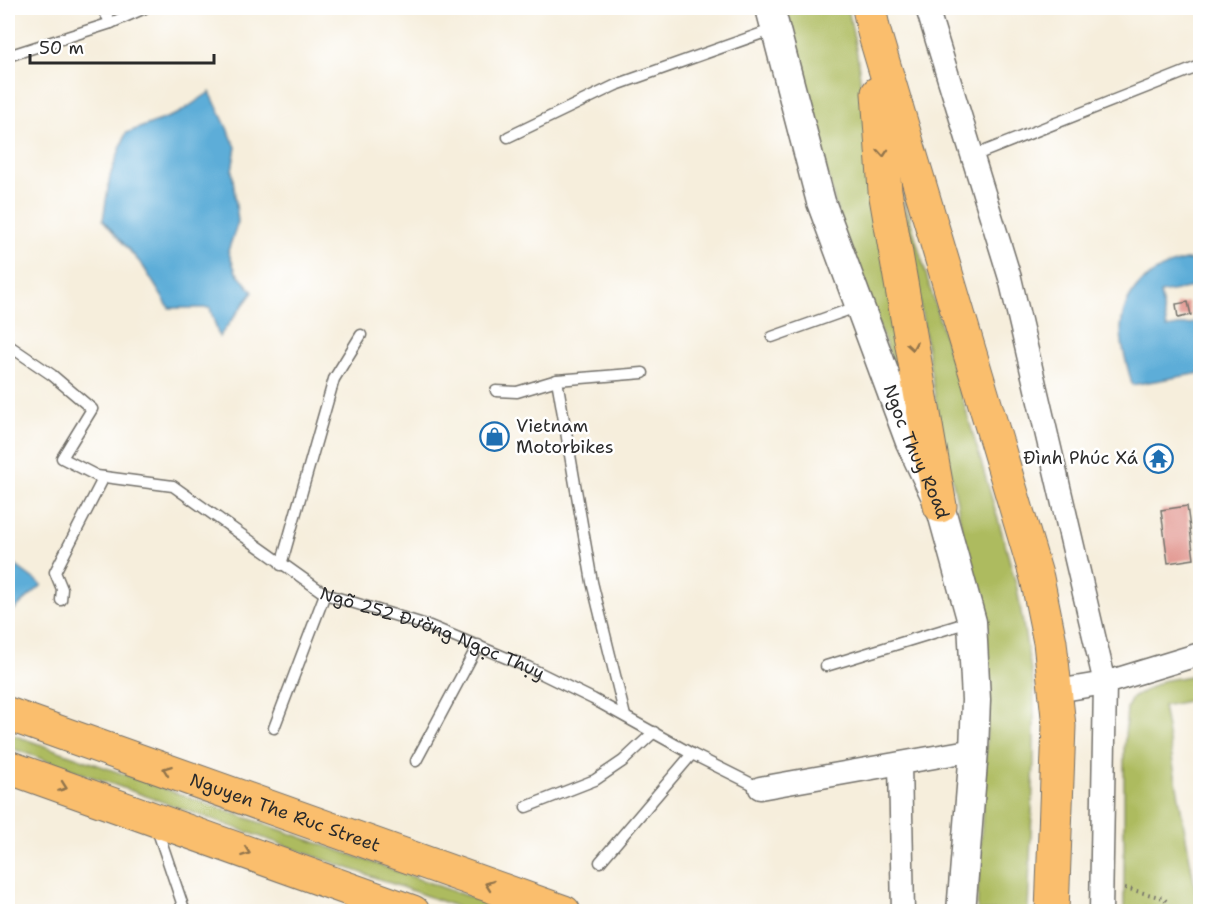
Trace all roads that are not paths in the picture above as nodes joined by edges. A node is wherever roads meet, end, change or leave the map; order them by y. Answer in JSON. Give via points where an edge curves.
{"nodes":[{"id":1,"x":102,"y":8,"type":"edge"},
{"id":2,"x":145,"y":8,"type":"edge"},
{"id":3,"x":927,"y":8,"type":"edge"},
{"id":4,"x":773,"y":18,"type":"edge"},
{"id":5,"x":872,"y":20,"type":"edge"},
{"id":6,"x":111,"y":23,"type":"junction"},
{"id":7,"x":8,"y":56,"type":"edge"},
{"id":8,"x":1200,"y":66,"type":"edge"},
{"id":9,"x":508,"y":137,"type":"dead end"},
{"id":10,"x":973,"y":156,"type":"junction"},
{"id":11,"x":859,"y":306,"type":"junction"},
{"id":12,"x":361,"y":335,"type":"dead end"},
{"id":13,"x":772,"y":337,"type":"dead end"},
{"id":14,"x":8,"y":345,"type":"edge"},
{"id":15,"x":644,"y":374,"type":"dead end"},
{"id":16,"x":556,"y":381,"type":"junction"},
{"id":17,"x":496,"y":391,"type":"dead end"},
{"id":18,"x":104,"y":477,"type":"junction"},
{"id":19,"x":940,"y":506,"type":"junction"},
{"id":20,"x":281,"y":565,"type":"junction"},
{"id":21,"x":325,"y":594,"type":"junction"},
{"id":22,"x":61,"y":600,"type":"dead end"},
{"id":23,"x":972,"y":622,"type":"junction"},
{"id":24,"x":478,"y":645,"type":"junction"},
{"id":25,"x":1200,"y":654,"type":"edge"},
{"id":26,"x":826,"y":666,"type":"dead end"},
{"id":27,"x":1105,"y":683,"type":"junction"},
{"id":28,"x":1057,"y":692,"type":"junction"},
{"id":29,"x":8,"y":714,"type":"edge"},
{"id":30,"x":625,"y":716,"type":"junction"},
{"id":31,"x":274,"y":728,"type":"dead end"},
{"id":32,"x":654,"y":732,"type":"junction"},
{"id":33,"x":974,"y":750,"type":"junction"},
{"id":34,"x":692,"y":754,"type":"junction"},
{"id":35,"x":416,"y":761,"type":"dead end"},
{"id":36,"x":900,"y":764,"type":"junction"},
{"id":37,"x":8,"y":767,"type":"edge"},
{"id":38,"x":760,"y":788,"type":"joint"},
{"id":39,"x":526,"y":807,"type":"dead end"},
{"id":40,"x":154,"y":819,"type":"junction"},
{"id":41,"x":600,"y":862,"type":"dead end"},
{"id":42,"x":185,"y":912,"type":"edge"},
{"id":43,"x":413,"y":912,"type":"edge"},
{"id":44,"x":564,"y":912,"type":"edge"},
{"id":45,"x":903,"y":912,"type":"edge"},
{"id":46,"x":961,"y":912,"type":"edge"},
{"id":47,"x":1052,"y":912,"type":"edge"},
{"id":48,"x":1101,"y":912,"type":"edge"}],
"edges":[{"from":1,"to":6,"type":"lane"},
{"from":2,"to":6,"type":"lane"},
{"from":3,"to":10,"type":"street"},
{"from":4,"to":9,"type":"lane","via":[[616,85]]},
{"from":4,"to":11,"type":"street","name":"Ngoc Thuy Road","via":[[821,202]]},
{"from":5,"to":19,"type":"main road","one_way":true,"via":[[885,191]]},
{"from":5,"to":28,"type":"main road","via":[[1037,578]]},
{"from":6,"to":7,"type":"lane"},
{"from":8,"to":10,"type":"lane"},
{"from":10,"to":27,"type":"street","via":[[1010,278]]},
{"from":11,"to":13,"type":"lane"},
{"from":11,"to":19,"type":"street","name":"Ngoc Thuy Road","via":[[910,442]]},
{"from":12,"to":20,"type":"lane","via":[[334,379]]},
{"from":14,"to":18,"type":"lane","name":"Ngõ 252 Đường Ngọc Thụy","via":[[92,409],[62,458]]},
{"from":15,"to":16,"type":"lane"},
{"from":16,"to":17,"type":"lane","via":[[517,392]]},
{"from":16,"to":30,"type":"lane","via":[[591,582]]},
{"from":18,"to":20,"type":"lane","name":"Ngõ 252 Đường Ngọc Thụy","via":[[173,486]]},
{"from":18,"to":22,"type":"lane","via":[[55,572],[62,589]]},
{"from":19,"to":23,"type":"street","name":"Ngoc Thuy Road"},
{"from":20,"to":21,"type":"lane","name":"Ngõ 252 Đường Ngọc Thụy"},
{"from":21,"to":24,"type":"lane","name":"Ngõ 252 Đường Ngọc Thụy"},
{"from":21,"to":31,"type":"lane"},
{"from":23,"to":26,"type":"lane"},
{"from":23,"to":33,"type":"street","name":"Ngoc Thuy Road"},
{"from":24,"to":30,"type":"lane","name":"Ngõ 252 Đường Ngọc Thụy"},
{"from":24,"to":35,"type":"lane"},
{"from":25,"to":27,"type":"street"},
{"from":27,"to":28,"type":"street"},
{"from":27,"to":48,"type":"street"},
{"from":28,"to":47,"type":"main road","via":[[1059,765]]},
{"from":44,"to":29,"type":"main road","name":"Nguyen The Ruc Street","one_way":true},
{"from":30,"to":32,"type":"lane","name":"Ngõ 252 Đường Ngọc Thụy"},
{"from":32,"to":34,"type":"lane","name":"Ngõ 252 Đường Ngọc Thụy"},
{"from":32,"to":39,"type":"lane","via":[[595,780]]},
{"from":33,"to":36,"type":"street","name":"Ngõ 252 Đường Ngọc Thụy"},
{"from":33,"to":46,"type":"street","name":"Ngoc Thuy Road"},
{"from":34,"to":38,"type":"lane","name":"Ngõ 252 Đường Ngọc Thụy"},
{"from":34,"to":41,"type":"lane"},
{"from":36,"to":38,"type":"street","name":"Ngõ 252 Đường Ngọc Thụy"},
{"from":36,"to":45,"type":"street"},
{"from":37,"to":40,"type":"main road","one_way":true},
{"from":40,"to":42,"type":"lane"},
{"from":40,"to":43,"type":"main road","one_way":true}]}
